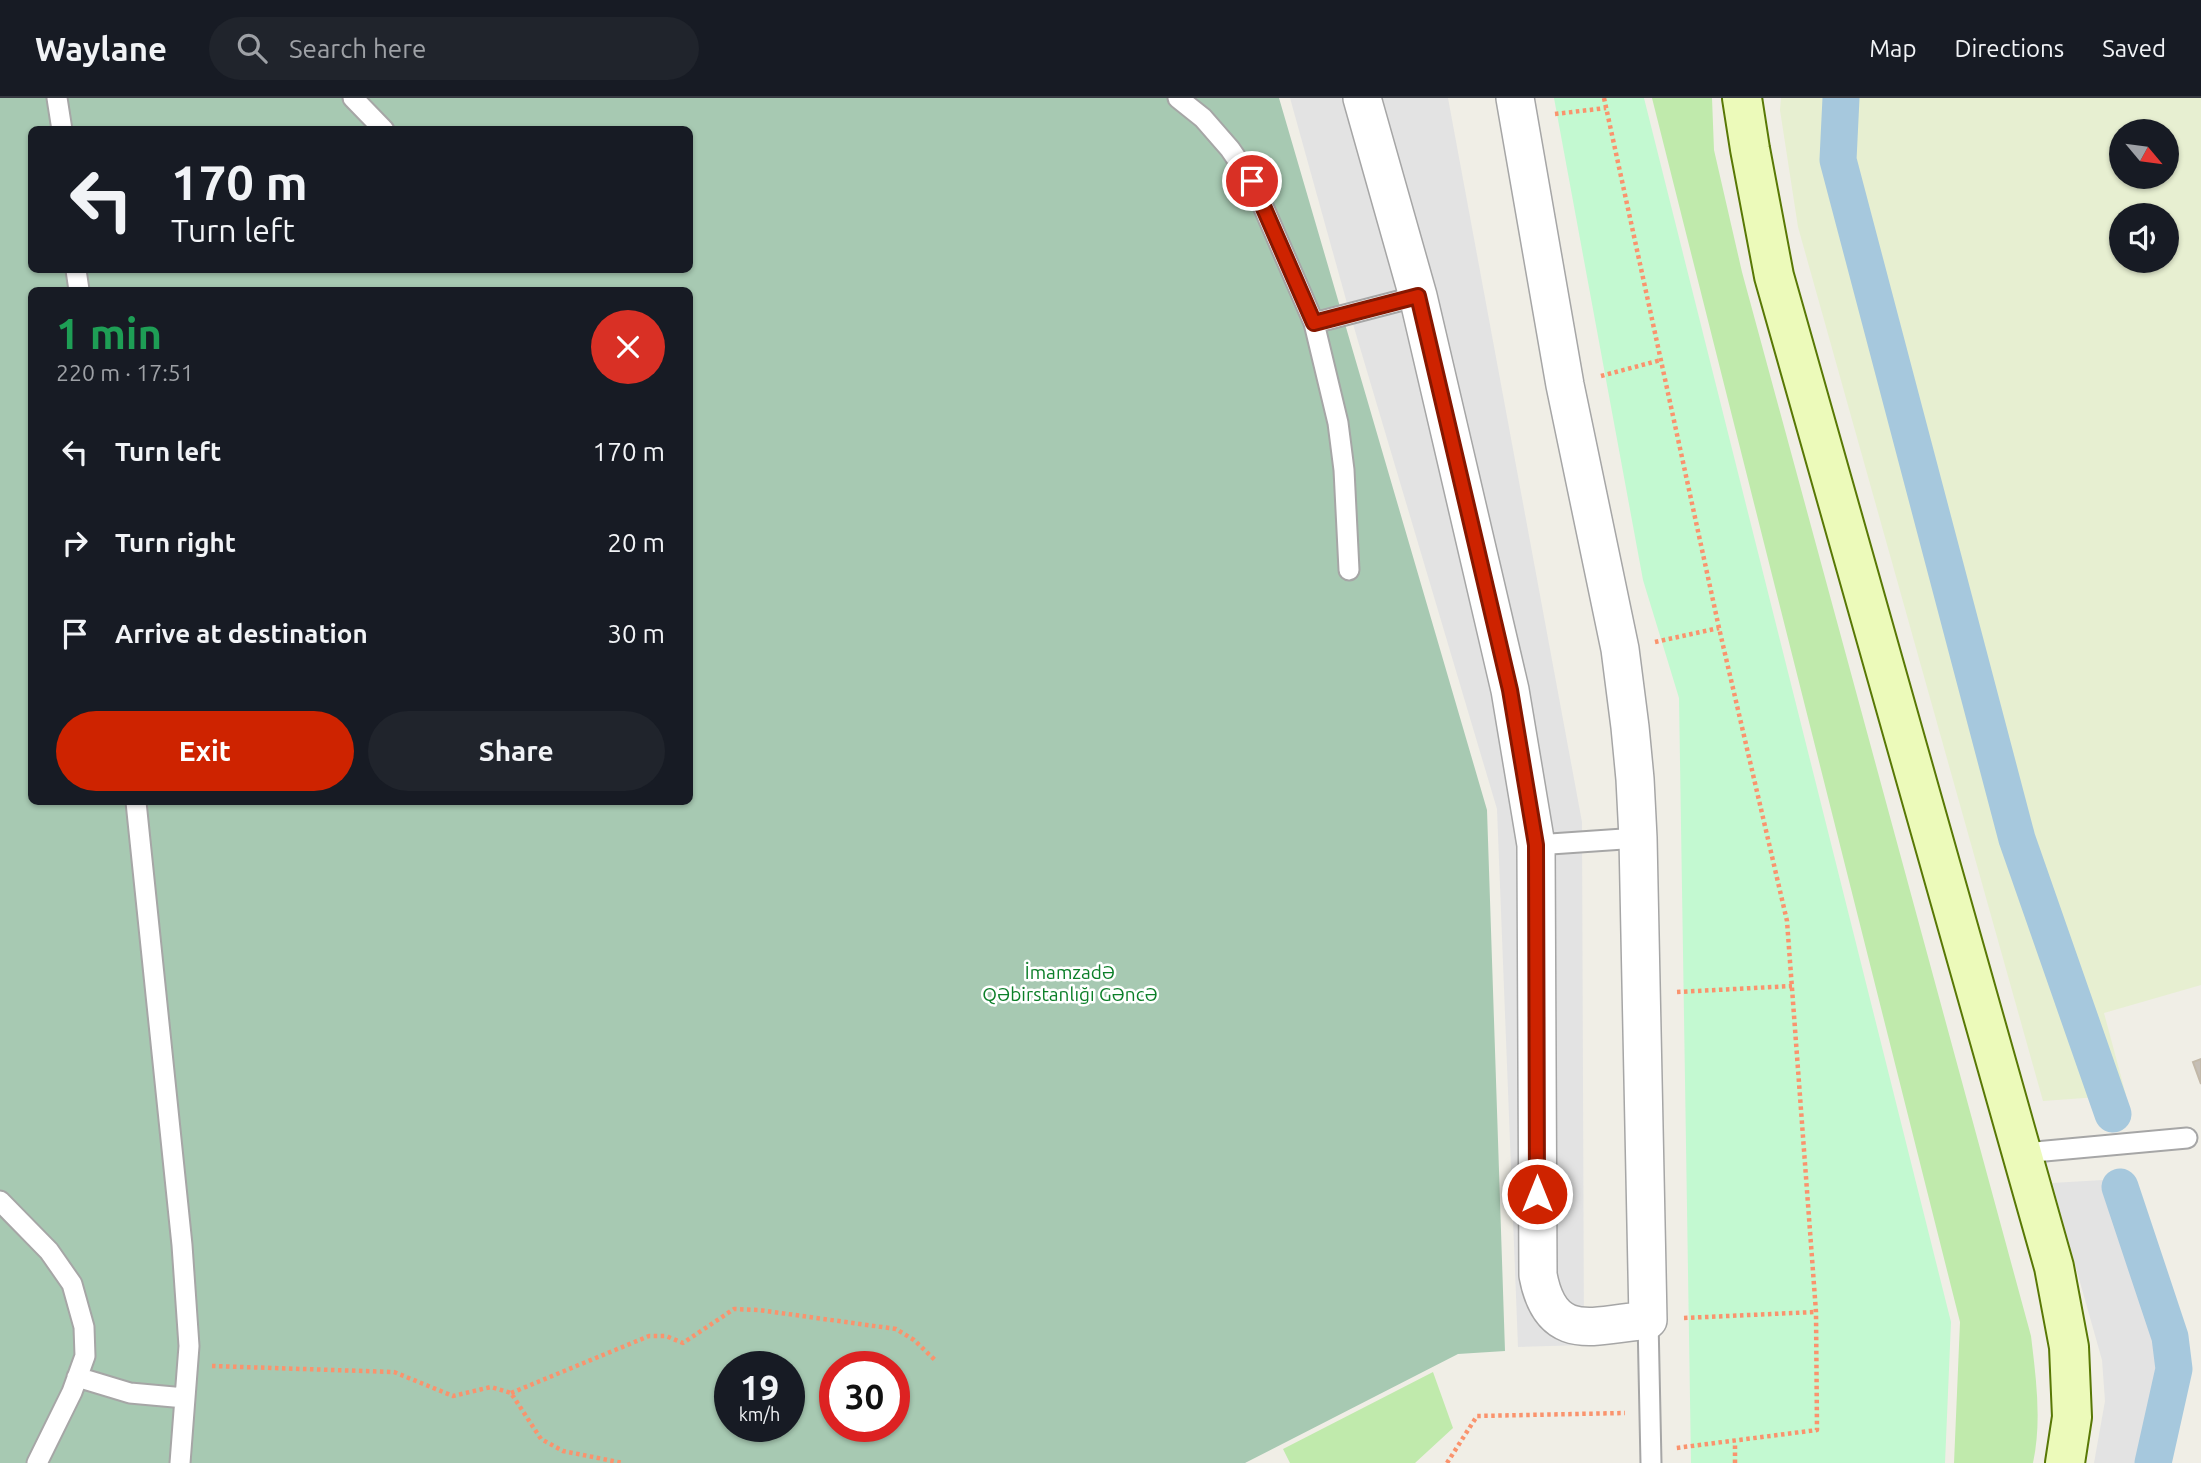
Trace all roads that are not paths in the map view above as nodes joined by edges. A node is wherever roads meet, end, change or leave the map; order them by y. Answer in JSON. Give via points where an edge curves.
{"nodes":[{"id":1,"x":57,"y":98,"type":"edge"},
{"id":2,"x":353,"y":98,"type":"edge"},
{"id":3,"x":1178,"y":98,"type":"edge"},
{"id":4,"x":1362,"y":98,"type":"edge"},
{"id":5,"x":1742,"y":98,"type":"edge"},
{"id":6,"x":1517,"y":108,"type":"edge"},
{"id":7,"x":61,"y":126,"type":"edge"},
{"id":8,"x":380,"y":126,"type":"edge"},
{"id":9,"x":1418,"y":296,"type":"junction"},
{"id":10,"x":1314,"y":323,"type":"junction"},
{"id":11,"x":1349,"y":570,"type":"dead end"},
{"id":12,"x":136,"y":805,"type":"edge"},
{"id":13,"x":1638,"y":838,"type":"junction"},
{"id":14,"x":1536,"y":845,"type":"junction"},
{"id":15,"x":2187,"y":1138,"type":"dead end"},
{"id":16,"x":2022,"y":1153,"type":"junction"},
{"id":17,"x":0,"y":1201,"type":"edge"},
{"id":18,"x":1648,"y":1320,"type":"junction"},
{"id":19,"x":77,"y":1377,"type":"junction"},
{"id":20,"x":185,"y":1398,"type":"junction"},
{"id":21,"x":1651,"y":1457,"type":"edge"},
{"id":22,"x":37,"y":1463,"type":"edge"},
{"id":23,"x":180,"y":1463,"type":"edge"},
{"id":24,"x":2065,"y":1463,"type":"edge"}],
"edges":[{"from":1,"to":7,"type":"lane"},
{"from":2,"to":8,"type":"lane"},
{"from":3,"to":10,"type":"lane","via":[[1203,118],[1252,181]]},
{"from":4,"to":9,"type":"street"},
{"from":5,"to":16,"type":"main road","via":[[1774,276]]},
{"from":6,"to":13,"type":"street","via":[[1565,385],[1619,649]]},
{"from":9,"to":10,"type":"lane"},
{"from":9,"to":14,"type":"street","via":[[1510,690]]},
{"from":10,"to":11,"type":"lane","via":[[1338,423]]},
{"from":12,"to":20,"type":"lane","via":[[182,1245],[189,1346]]},
{"from":13,"to":14,"type":"lane"},
{"from":13,"to":18,"type":"street"},
{"from":14,"to":18,"type":"street","via":[[1538,1275],[1542,1295],[1553,1314],[1567,1324]]},
{"from":15,"to":16,"type":"lane"},
{"from":16,"to":24,"type":"main road","via":[[2054,1266],[2069,1347],[2072,1417]]},
{"from":17,"to":19,"type":"lane","via":[[50,1251],[72,1284],[84,1326],[85,1356]]},
{"from":18,"to":21,"type":"lane"},
{"from":19,"to":20,"type":"lane","via":[[130,1393]]},
{"from":19,"to":22,"type":"lane"},
{"from":20,"to":23,"type":"lane"}]}
